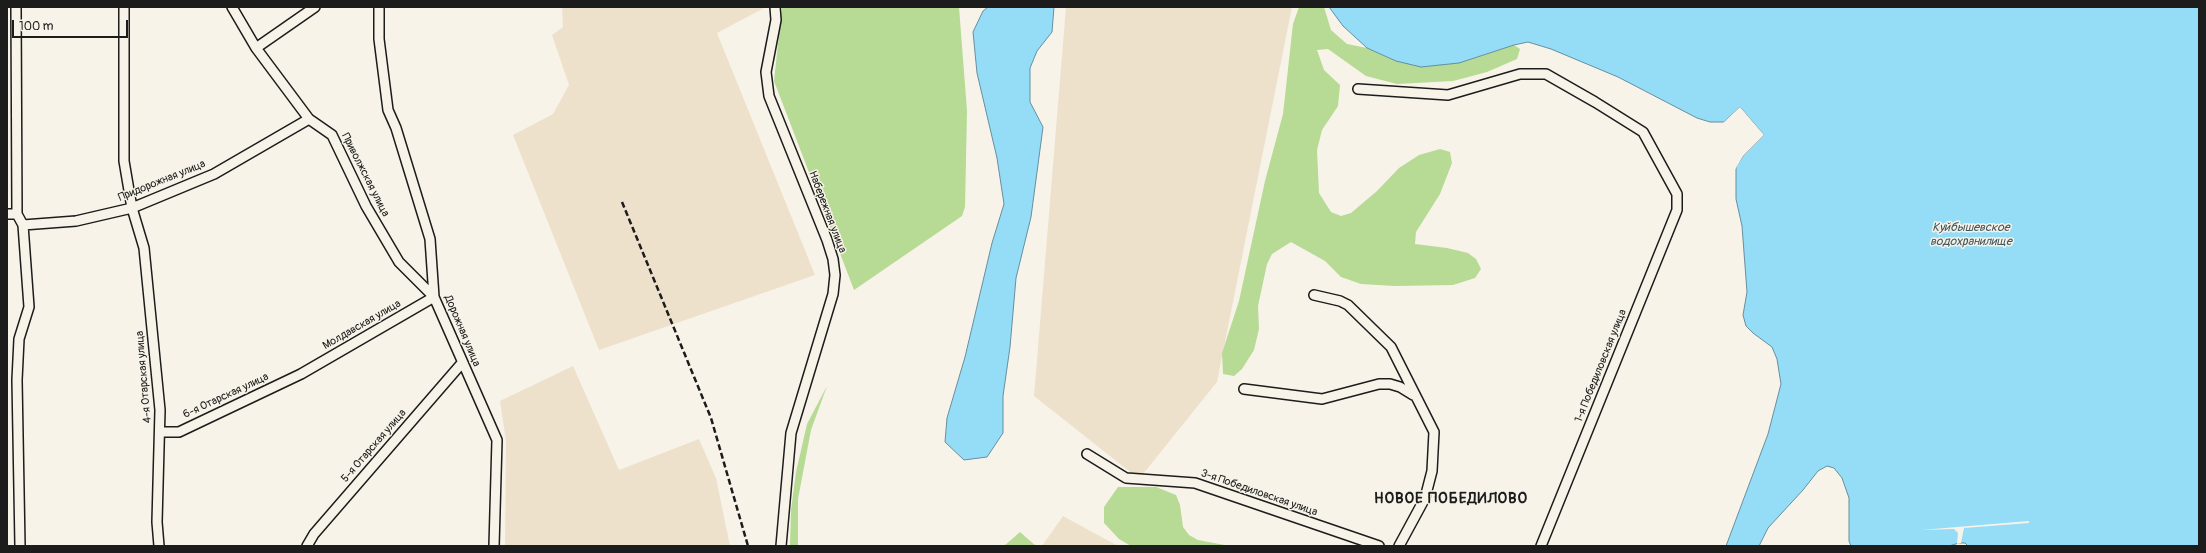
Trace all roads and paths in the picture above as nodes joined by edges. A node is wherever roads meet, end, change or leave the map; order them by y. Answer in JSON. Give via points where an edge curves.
{"nodes":[{"id":1,"x":16,"y":7,"type":"edge"},
{"id":2,"x":124,"y":7,"type":"edge"},
{"id":3,"x":232,"y":7,"type":"edge"},
{"id":4,"x":315,"y":7,"type":"edge"},
{"id":5,"x":379,"y":7,"type":"edge"},
{"id":6,"x":775,"y":7,"type":"edge"},
{"id":7,"x":256,"y":48,"type":"junction"},
{"id":8,"x":1358,"y":89,"type":"dead end"},
{"id":9,"x":309,"y":119,"type":"junction"},
{"id":10,"x":132,"y":208,"type":"junction"},
{"id":11,"x":7,"y":214,"type":"edge"},
{"id":12,"x":17,"y":214,"type":"junction"},
{"id":13,"x":23,"y":225,"type":"junction"},
{"id":14,"x":1314,"y":295,"type":"dead end"},
{"id":15,"x":434,"y":297,"type":"junction"},
{"id":16,"x":462,"y":364,"type":"junction"},
{"id":17,"x":301,"y":374,"type":"joint"},
{"id":18,"x":1244,"y":389,"type":"dead end"},
{"id":19,"x":1413,"y":395,"type":"junction"},
{"id":20,"x":160,"y":432,"type":"junction"},
{"id":21,"x":1087,"y":454,"type":"dead end"},
{"id":22,"x":20,"y":546,"type":"edge"},
{"id":23,"x":159,"y":546,"type":"edge"},
{"id":24,"x":307,"y":546,"type":"edge"},
{"id":25,"x":494,"y":546,"type":"edge"},
{"id":26,"x":781,"y":546,"type":"edge"},
{"id":27,"x":1379,"y":546,"type":"edge"},
{"id":28,"x":1399,"y":546,"type":"edge"},
{"id":29,"x":1541,"y":546,"type":"edge"}],
"edges":[{"from":1,"to":12,"type":"street"},
{"from":2,"to":10,"type":"street","via":[[124,161]]},
{"from":3,"to":7,"type":"street","name":"Приволжская улица"},
{"from":4,"to":7,"type":"street"},
{"from":5,"to":15,"type":"street","name":"Дорожная улица","via":[[379,39],[388,110],[396,128],[430,239]]},
{"from":6,"to":26,"type":"street","name":"Набережная улица","via":[[776,20],[766,72],[769,96],[827,240],[835,275],[833,294],[791,433]]},
{"from":7,"to":9,"type":"street","name":"Приволжская улица"},
{"from":8,"to":29,"type":"street","name":"1-я Победиловская улица","via":[[1448,94],[1520,74],[1546,74],[1643,132],[1677,194],[1677,210]]},
{"from":9,"to":10,"type":"street","name":"Придорожная улица","via":[[214,174]]},
{"from":9,"to":15,"type":"street","name":"Приволжская улица","via":[[332,135],[366,206],[399,262]]},
{"from":10,"to":13,"type":"street","name":"Придорожная улица","via":[[76,221]]},
{"from":10,"to":20,"type":"street","name":"4-я Отарская улица","via":[[144,248]]},
{"from":11,"to":12,"type":"street"},
{"from":12,"to":13,"type":"street"},
{"from":13,"to":22,"type":"street","via":[[29,307],[20,339],[17,380]]},
{"from":14,"to":19,"type":"street","via":[[1340,300],[1382,337],[1397,357]]},
{"from":15,"to":16,"type":"street","name":"Дорожная улица"},
{"from":15,"to":17,"type":"street","name":"Молдавская улица"},
{"from":16,"to":24,"type":"street","name":"5-я Отарская улица","via":[[314,534]]},
{"from":16,"to":25,"type":"street","name":"Дорожная улица","via":[[496,440]]},
{"from":17,"to":20,"type":"street","name":"6-я Отарская улица","via":[[179,432]]},
{"from":18,"to":19,"type":"street","via":[[1322,399],[1378,384],[1390,384]]},
{"from":19,"to":28,"type":"street","via":[[1434,432],[1432,471],[1423,503]]},
{"from":20,"to":23,"type":"street","name":"4-я Отарская улица","via":[[157,522]]},
{"from":21,"to":27,"type":"street","name":"3-я Победиловская улица","via":[[1126,478],[1194,483]]}]}
